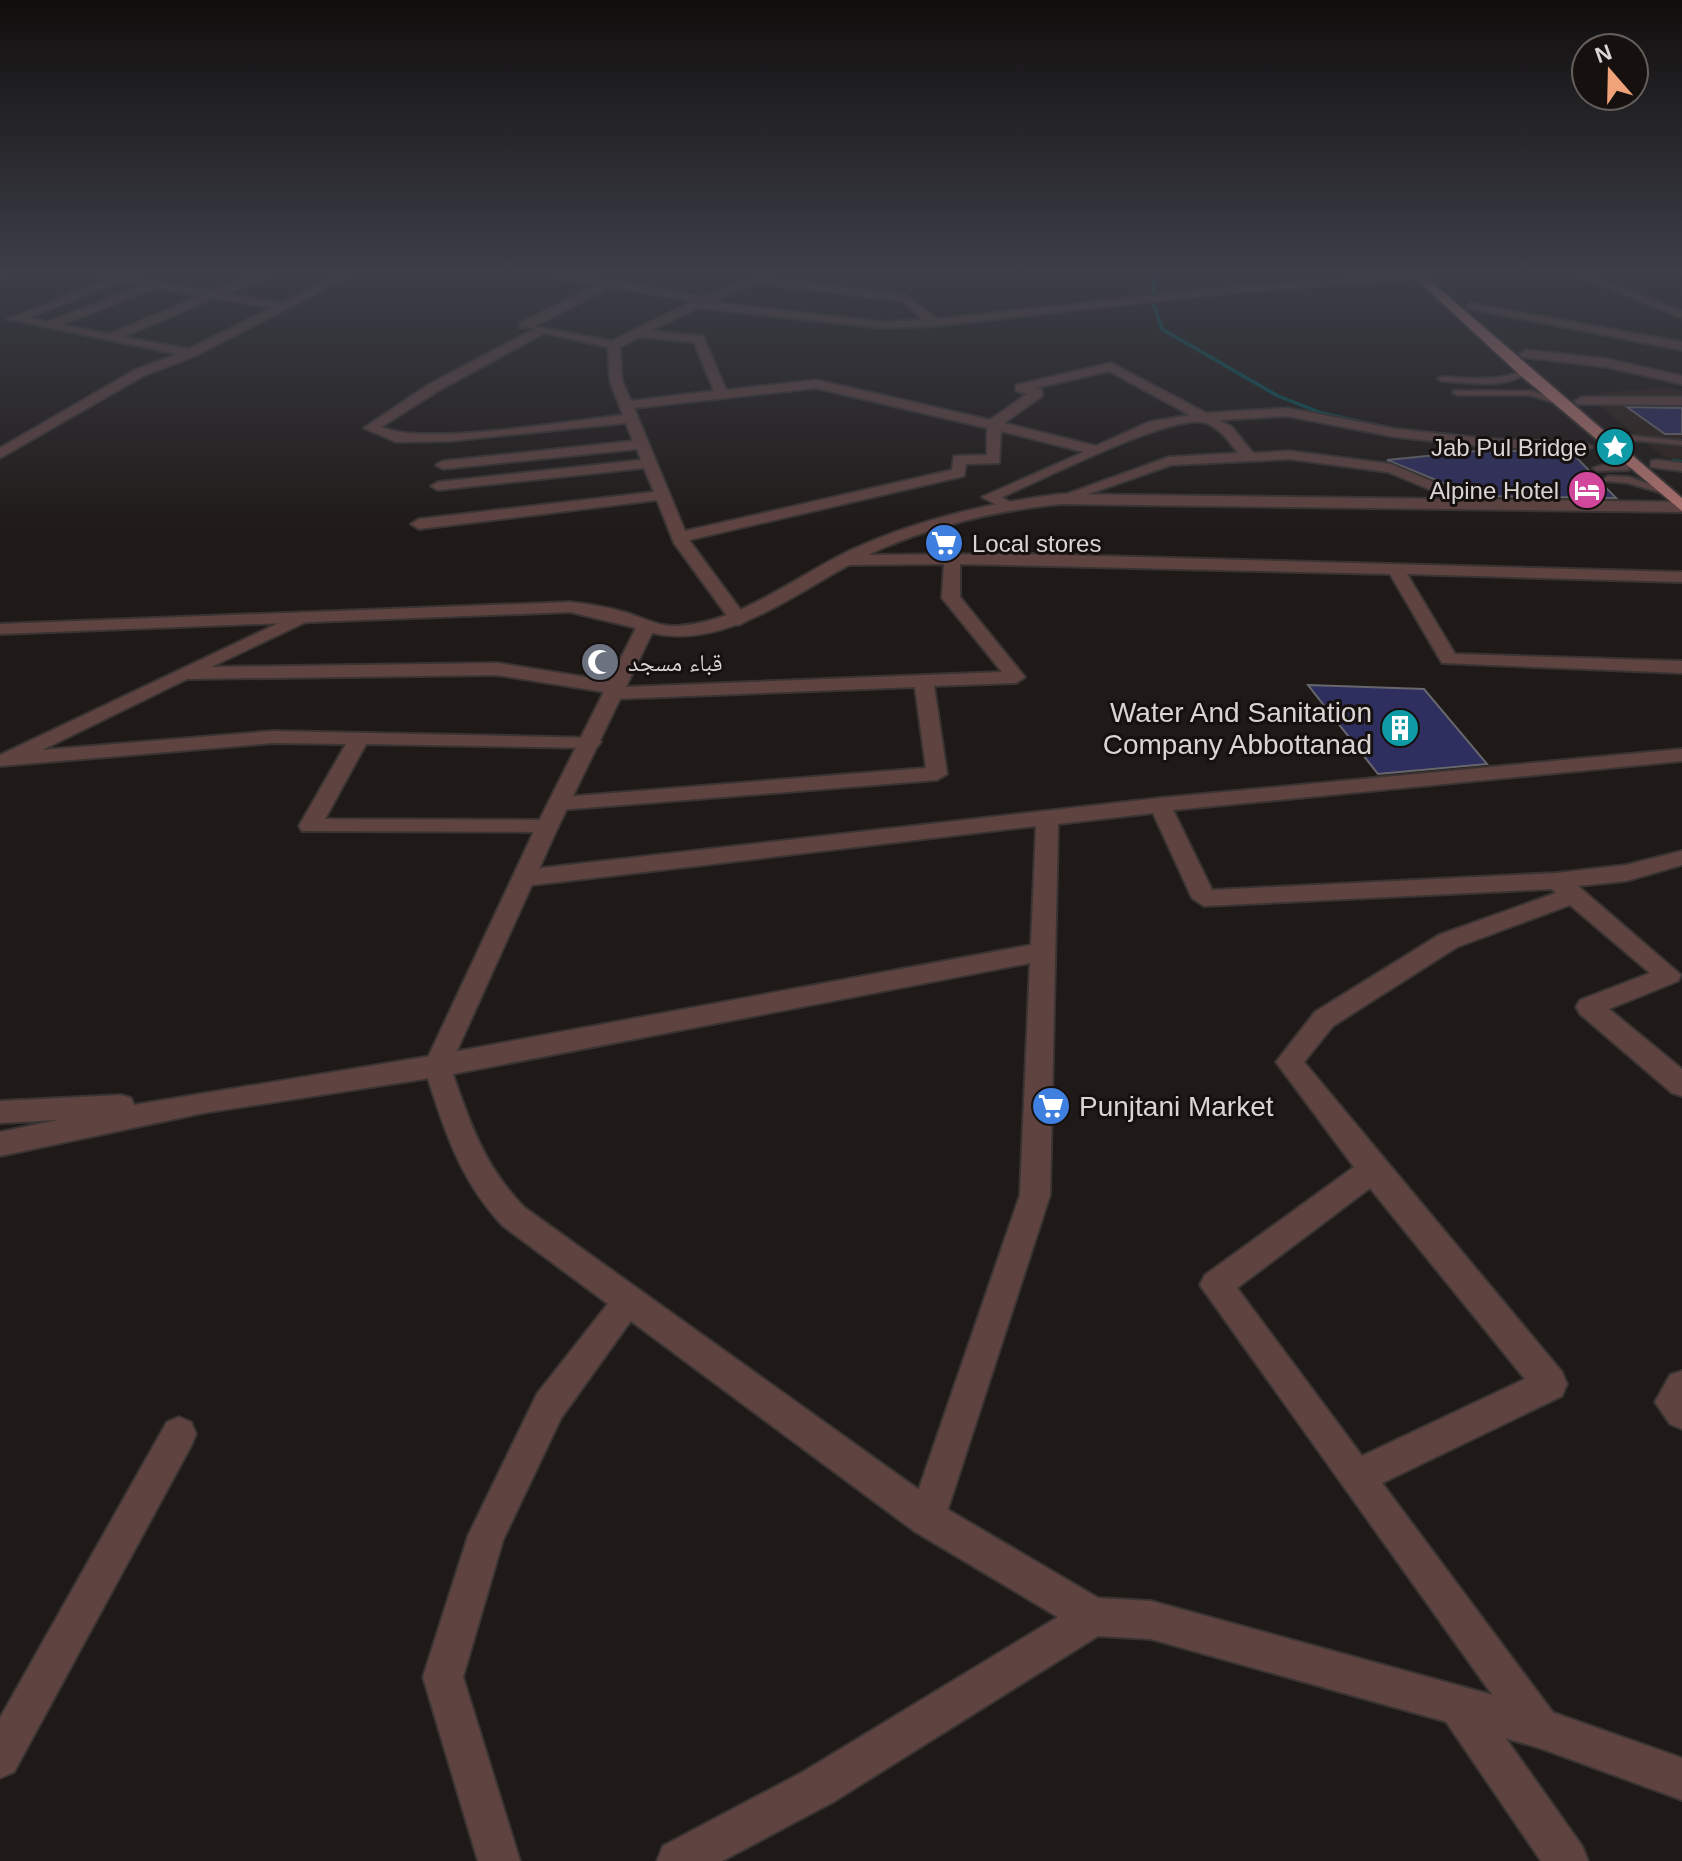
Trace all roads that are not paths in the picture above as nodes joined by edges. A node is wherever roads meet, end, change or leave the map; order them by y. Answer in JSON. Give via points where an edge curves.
{"nodes":[{"id":1,"x":171,"y":361,"type":"edge"},
{"id":2,"x":483,"y":361,"type":"edge"},
{"id":3,"x":615,"y":361,"type":"edge"},
{"id":4,"x":708,"y":361,"type":"edge"},
{"id":5,"x":1514,"y":361,"type":"edge"},
{"id":6,"x":1534,"y":361,"type":"edge"},
{"id":7,"x":1588,"y":361,"type":"edge"},
{"id":8,"x":1524,"y":372,"type":"junction"},
{"id":9,"x":1548,"y":372,"type":"dead end"},
{"id":10,"x":1442,"y":379,"type":"dead end"},
{"id":11,"x":1682,"y":380,"type":"edge"},
{"id":12,"x":1457,"y":393,"type":"dead end"},
{"id":13,"x":722,"y":395,"type":"junction"},
{"id":14,"x":1576,"y":396,"type":"joint"},
{"id":15,"x":1682,"y":401,"type":"edge"},
{"id":16,"x":1561,"y":403,"type":"junction"},
{"id":17,"x":630,"y":412,"type":"junction"},
{"id":18,"x":1206,"y":417,"type":"junction"},
{"id":19,"x":1603,"y":419,"type":"dead end"},
{"id":20,"x":994,"y":424,"type":"junction"},
{"id":21,"x":1680,"y":443,"type":"edge"},
{"id":22,"x":643,"y":444,"type":"junction"},
{"id":23,"x":1623,"y":445,"type":"junction"},
{"id":24,"x":1585,"y":447,"type":"dead end"},
{"id":25,"x":1098,"y":451,"type":"junction"},
{"id":26,"x":0,"y":454,"type":"edge"},
{"id":27,"x":1248,"y":456,"type":"junction"},
{"id":28,"x":1654,"y":462,"type":"junction"},
{"id":29,"x":651,"y":463,"type":"junction"},
{"id":30,"x":443,"y":465,"type":"dead end"},
{"id":31,"x":1682,"y":467,"type":"edge"},
{"id":32,"x":1597,"y":468,"type":"dead end"},
{"id":33,"x":1608,"y":479,"type":"dead end"},
{"id":34,"x":438,"y":486,"type":"dead end"},
{"id":35,"x":1682,"y":486,"type":"edge"},
{"id":36,"x":1665,"y":491,"type":"junction"},
{"id":37,"x":663,"y":495,"type":"junction"},
{"id":38,"x":1061,"y":499,"type":"junction"},
{"id":39,"x":1477,"y":504,"type":"junction"},
{"id":40,"x":1008,"y":506,"type":"junction"},
{"id":41,"x":1682,"y":506,"type":"edge"},
{"id":42,"x":419,"y":524,"type":"dead end"},
{"id":43,"x":679,"y":537,"type":"junction"},
{"id":44,"x":846,"y":560,"type":"junction"},
{"id":45,"x":952,"y":560,"type":"junction"},
{"id":46,"x":1395,"y":569,"type":"junction"},
{"id":47,"x":1682,"y":577,"type":"edge"},
{"id":48,"x":302,"y":617,"type":"junction"},
{"id":49,"x":739,"y":620,"type":"junction"},
{"id":50,"x":646,"y":627,"type":"junction"},
{"id":51,"x":0,"y":629,"type":"edge"},
{"id":52,"x":1682,"y":667,"type":"edge"},
{"id":53,"x":184,"y":673,"type":"junction"},
{"id":54,"x":924,"y":682,"type":"junction"},
{"id":55,"x":616,"y":690,"type":"junction"},
{"id":56,"x":360,"y":738,"type":"junction"},
{"id":57,"x":591,"y":742,"type":"junction"},
{"id":58,"x":1682,"y":755,"type":"edge"},
{"id":59,"x":2,"y":761,"type":"edge"},
{"id":60,"x":1160,"y":805,"type":"junction"},
{"id":61,"x":553,"y":815,"type":"junction"},
{"id":62,"x":1047,"y":818,"type":"junction"},
{"id":63,"x":1682,"y":858,"type":"edge"},
{"id":64,"x":524,"y":878,"type":"junction"},
{"id":65,"x":1565,"y":888,"type":"junction"},
{"id":66,"x":1043,"y":952,"type":"junction"},
{"id":67,"x":437,"y":1066,"type":"junction"},
{"id":68,"x":1682,"y":1085,"type":"edge"},
{"id":69,"x":203,"y":1102,"type":"junction"},
{"id":70,"x":0,"y":1112,"type":"edge"},
{"id":71,"x":0,"y":1144,"type":"edge"},
{"id":72,"x":1373,"y":1170,"type":"junction"},
{"id":73,"x":629,"y":1301,"type":"junction"},
{"id":74,"x":1682,"y":1387,"type":"edge"},
{"id":75,"x":1682,"y":1412,"type":"edge"},
{"id":76,"x":179,"y":1434,"type":"dead end"},
{"id":77,"x":1356,"y":1477,"type":"junction"},
{"id":78,"x":927,"y":1518,"type":"junction"},
{"id":79,"x":1094,"y":1617,"type":"junction"},
{"id":80,"x":1459,"y":1706,"type":"junction"},
{"id":81,"x":1540,"y":1728,"type":"junction"},
{"id":82,"x":0,"y":1758,"type":"edge"},
{"id":83,"x":1682,"y":1779,"type":"edge"},
{"id":84,"x":499,"y":1861,"type":"edge"},
{"id":85,"x":678,"y":1861,"type":"edge"},
{"id":86,"x":1567,"y":1861,"type":"edge"}],
"edges":[{"from":1,"to":26,"type":"street","via":[[139,373]]},
{"from":2,"to":17,"type":"street","via":[[371,428],[396,438],[450,437]]},
{"from":3,"to":17,"type":"street","via":[[616,381]]},
{"from":4,"to":13,"type":"street"},
{"from":5,"to":8,"type":"highway"},
{"from":6,"to":9,"type":"highway"},
{"from":7,"to":11,"type":"street"},
{"from":8,"to":10,"type":"lane","via":[[1516,378]]},
{"from":8,"to":16,"type":"highway"},
{"from":12,"to":16,"type":"lane","via":[[1531,393]]},
{"from":13,"to":17,"type":"street"},
{"from":13,"to":20,"type":"street","via":[[816,384]]},
{"from":14,"to":15,"type":"street"},
{"from":14,"to":19,"type":"highway"},
{"from":16,"to":23,"type":"highway"},
{"from":17,"to":22,"type":"street"},
{"from":18,"to":20,"type":"street","via":[[1111,367],[1021,388],[1037,393]]},
{"from":18,"to":24,"type":"street","via":[[1287,412],[1396,433]]},
{"from":18,"to":25,"type":"street","via":[[1154,425]]},
{"from":18,"to":27,"type":"street","via":[[1227,430]]},
{"from":20,"to":25,"type":"street"},
{"from":20,"to":43,"type":"street","via":[[994,460],[959,459],[959,473]]},
{"from":21,"to":23,"type":"lane"},
{"from":22,"to":29,"type":"street"},
{"from":22,"to":30,"type":"street"},
{"from":23,"to":28,"type":"highway"},
{"from":23,"to":32,"type":"lane","via":[[1628,467]]},
{"from":23,"to":36,"type":"highway"},
{"from":25,"to":40,"type":"street","via":[[990,497]]},
{"from":27,"to":38,"type":"street","via":[[1169,461]]},
{"from":27,"to":39,"type":"street","via":[[1290,455],[1391,468]]},
{"from":28,"to":31,"type":"street"},
{"from":28,"to":35,"type":"highway"},
{"from":29,"to":34,"type":"street"},
{"from":29,"to":37,"type":"street"},
{"from":33,"to":36,"type":"lane"},
{"from":36,"to":41,"type":"highway"},
{"from":37,"to":42,"type":"street"},
{"from":37,"to":43,"type":"street"},
{"from":38,"to":39,"type":"street"},
{"from":38,"to":40,"type":"street"},
{"from":39,"to":41,"type":"street"},
{"from":40,"to":44,"type":"street"},
{"from":43,"to":49,"type":"street"},
{"from":44,"to":45,"type":"street"},
{"from":44,"to":49,"type":"street"},
{"from":45,"to":46,"type":"street"},
{"from":45,"to":54,"type":"street","via":[[951,598],[1016,677]]},
{"from":46,"to":47,"type":"street"},
{"from":46,"to":52,"type":"street","via":[[1449,659]]},
{"from":48,"to":50,"type":"street","via":[[570,607]]},
{"from":48,"to":51,"type":"street"},
{"from":48,"to":53,"type":"street"},
{"from":49,"to":50,"type":"street","via":[[677,631]]},
{"from":50,"to":55,"type":"street"},
{"from":53,"to":55,"type":"street","via":[[497,669]]},
{"from":53,"to":59,"type":"street"},
{"from":54,"to":55,"type":"street"},
{"from":54,"to":61,"type":"street","via":[[937,774]]},
{"from":55,"to":57,"type":"street"},
{"from":56,"to":57,"type":"street"},
{"from":56,"to":59,"type":"street","via":[[273,737]]},
{"from":56,"to":61,"type":"street","via":[[310,826]]},
{"from":57,"to":61,"type":"street"},
{"from":58,"to":60,"type":"street"},
{"from":60,"to":62,"type":"street"},
{"from":60,"to":65,"type":"street","via":[[1204,898]]},
{"from":61,"to":64,"type":"street"},
{"from":62,"to":64,"type":"street"},
{"from":62,"to":66,"type":"street"},
{"from":63,"to":65,"type":"street"},
{"from":64,"to":67,"type":"street"},
{"from":65,"to":68,"type":"street","via":[[1669,975],[1589,1007]]},
{"from":65,"to":72,"type":"street","via":[[1448,941],[1324,1019],[1289,1062]]},
{"from":66,"to":67,"type":"street"},
{"from":66,"to":78,"type":"street","via":[[1035,1195]]},
{"from":67,"to":69,"type":"street"},
{"from":67,"to":73,"type":"street","via":[[470,1166],[488,1193]]},
{"from":69,"to":70,"type":"street"},
{"from":69,"to":71,"type":"street"},
{"from":72,"to":77,"type":"street","via":[[1216,1285]]},
{"from":72,"to":77,"type":"street","via":[[1550,1384]]},
{"from":73,"to":78,"type":"street"},
{"from":73,"to":84,"type":"street","via":[[549,1406],[536,1432],[486,1536],[443,1677]]},
{"from":74,"to":75,"type":"street","via":[[1672,1402]]},
{"from":76,"to":82,"type":"street"},
{"from":77,"to":81,"type":"street"},
{"from":78,"to":79,"type":"street"},
{"from":79,"to":80,"type":"street","via":[[1151,1620]]},
{"from":79,"to":85,"type":"street","via":[[818,1787]]},
{"from":80,"to":81,"type":"street"},
{"from":80,"to":86,"type":"street"},
{"from":81,"to":83,"type":"street"}]}
